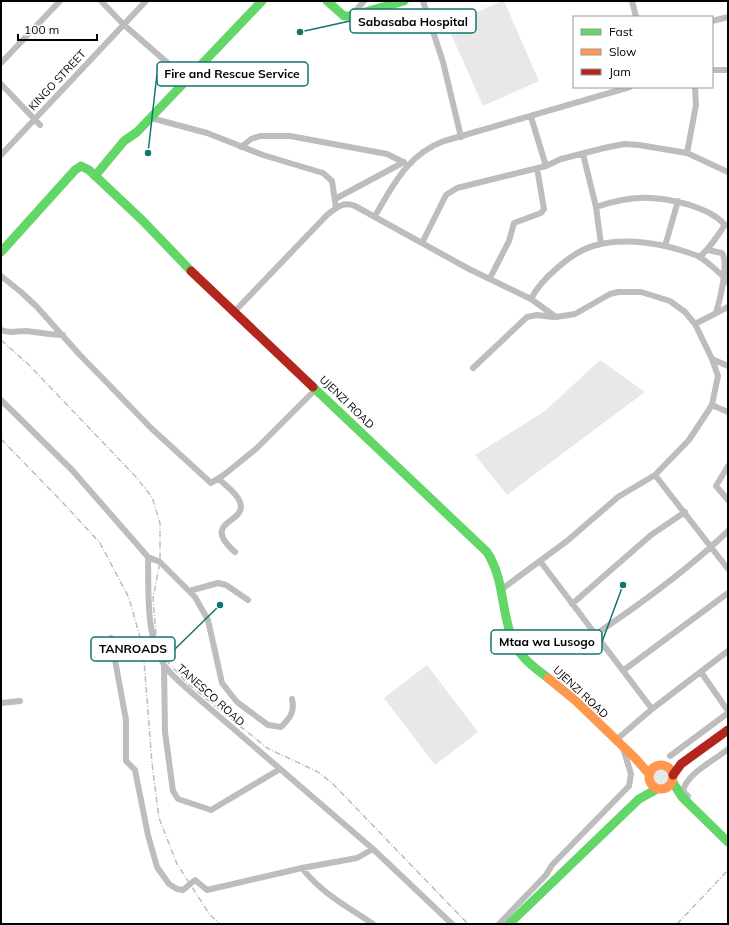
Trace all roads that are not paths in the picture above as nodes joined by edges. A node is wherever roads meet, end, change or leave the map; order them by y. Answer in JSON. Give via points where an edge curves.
{"nodes":[{"id":1,"x":60,"y":1,"type":"edge"},
{"id":2,"x":101,"y":1,"type":"edge"},
{"id":3,"x":146,"y":1,"type":"edge"},
{"id":4,"x":262,"y":1,"type":"edge"},
{"id":5,"x":327,"y":1,"type":"edge"},
{"id":6,"x":364,"y":1,"type":"edge"},
{"id":7,"x":404,"y":1,"type":"edge"},
{"id":8,"x":423,"y":1,"type":"edge"},
{"id":9,"x":632,"y":1,"type":"edge"},
{"id":10,"x":351,"y":16,"type":"junction"},
{"id":11,"x":636,"y":16,"type":"edge"},
{"id":12,"x":728,"y":17,"type":"edge"},
{"id":13,"x":713,"y":21,"type":"edge"},
{"id":14,"x":123,"y":24,"type":"junction"},
{"id":15,"x":1,"y":63,"type":"edge"},
{"id":16,"x":713,"y":70,"type":"edge"},
{"id":17,"x":728,"y":70,"type":"edge"},
{"id":18,"x":186,"y":79,"type":"junction"},
{"id":19,"x":1,"y":84,"type":"edge"},
{"id":20,"x":627,"y":88,"type":"edge"},
{"id":21,"x":695,"y":88,"type":"edge"},
{"id":22,"x":531,"y":117,"type":"junction"},
{"id":23,"x":151,"y":118,"type":"junction"},
{"id":24,"x":34,"y":120,"type":"junction"},
{"id":25,"x":40,"y":125,"type":"dead end"},
{"id":26,"x":461,"y":137,"type":"junction"},
{"id":27,"x":241,"y":147,"type":"junction"},
{"id":28,"x":687,"y":153,"type":"junction"},
{"id":29,"x":583,"y":154,"type":"junction"},
{"id":30,"x":1,"y":155,"type":"edge"},
{"id":31,"x":412,"y":160,"type":"junction"},
{"id":32,"x":403,"y":162,"type":"junction"},
{"id":33,"x":546,"y":166,"type":"junction"},
{"id":34,"x":537,"y":168,"type":"junction"},
{"id":35,"x":728,"y":172,"type":"edge"},
{"id":36,"x":95,"y":176,"type":"junction"},
{"id":37,"x":335,"y":199,"type":"junction"},
{"id":38,"x":678,"y":201,"type":"junction"},
{"id":39,"x":596,"y":207,"type":"junction"},
{"id":40,"x":336,"y":208,"type":"junction"},
{"id":41,"x":375,"y":216,"type":"junction"},
{"id":42,"x":726,"y":226,"type":"edge"},
{"id":43,"x":422,"y":243,"type":"junction"},
{"id":44,"x":601,"y":244,"type":"junction"},
{"id":45,"x":665,"y":246,"type":"junction"},
{"id":46,"x":708,"y":250,"type":"junction"},
{"id":47,"x":1,"y":252,"type":"edge"},
{"id":48,"x":699,"y":257,"type":"junction"},
{"id":49,"x":1,"y":276,"type":"edge"},
{"id":50,"x":490,"y":278,"type":"junction"},
{"id":51,"x":727,"y":280,"type":"edge"},
{"id":52,"x":531,"y":299,"type":"junction"},
{"id":53,"x":728,"y":307,"type":"edge"},
{"id":54,"x":234,"y":312,"type":"junction"},
{"id":55,"x":716,"y":313,"type":"junction"},
{"id":56,"x":556,"y":317,"type":"junction"},
{"id":57,"x":695,"y":324,"type":"junction"},
{"id":58,"x":1,"y":330,"type":"edge"},
{"id":59,"x":63,"y":335,"type":"junction"},
{"id":60,"x":712,"y":359,"type":"junction"},
{"id":61,"x":728,"y":366,"type":"edge"},
{"id":62,"x":474,"y":368,"type":"dead end"},
{"id":63,"x":316,"y":389,"type":"junction"},
{"id":64,"x":1,"y":400,"type":"edge"},
{"id":65,"x":712,"y":405,"type":"junction"},
{"id":66,"x":728,"y":412,"type":"edge"},
{"id":67,"x":728,"y":466,"type":"edge"},
{"id":68,"x":655,"y":475,"type":"junction"},
{"id":69,"x":219,"y":479,"type":"junction"},
{"id":70,"x":728,"y":500,"type":"edge"},
{"id":71,"x":685,"y":512,"type":"junction"},
{"id":72,"x":728,"y":531,"type":"edge"},
{"id":73,"x":712,"y":547,"type":"junction"},
{"id":74,"x":235,"y":552,"type":"dead end"},
{"id":75,"x":148,"y":557,"type":"junction"},
{"id":76,"x":540,"y":561,"type":"junction"},
{"id":77,"x":728,"y":569,"type":"edge"},
{"id":78,"x":502,"y":589,"type":"junction"},
{"id":79,"x":189,"y":591,"type":"junction"},
{"id":80,"x":728,"y":593,"type":"edge"},
{"id":81,"x":248,"y":600,"type":"dead end"},
{"id":82,"x":572,"y":604,"type":"junction"},
{"id":83,"x":596,"y":634,"type":"junction"},
{"id":84,"x":111,"y":638,"type":"dead end"},
{"id":85,"x":728,"y":651,"type":"edge"},
{"id":86,"x":164,"y":665,"type":"junction"},
{"id":87,"x":624,"y":670,"type":"junction"},
{"id":88,"x":701,"y":672,"type":"junction"},
{"id":89,"x":292,"y":699,"type":"dead end"},
{"id":90,"x":20,"y":701,"type":"dead end"},
{"id":91,"x":1,"y":703,"type":"edge"},
{"id":92,"x":652,"y":709,"type":"junction"},
{"id":93,"x":728,"y":712,"type":"edge"},
{"id":94,"x":728,"y":730,"type":"edge"},
{"id":95,"x":616,"y":740,"type":"junction"},
{"id":96,"x":623,"y":747,"type":"junction"},
{"id":97,"x":728,"y":749,"type":"edge"},
{"id":98,"x":670,"y":756,"type":"dead end"},
{"id":99,"x":639,"y":760,"type":"junction"},
{"id":100,"x":681,"y":764,"type":"junction"},
{"id":101,"x":663,"y":766,"type":"junction"},
{"id":102,"x":280,"y":770,"type":"junction"},
{"id":103,"x":649,"y":777,"type":"junction"},
{"id":104,"x":667,"y":783,"type":"junction"},
{"id":105,"x":638,"y":799,"type":"junction"},
{"id":106,"x":721,"y":835,"type":"junction"},
{"id":107,"x":728,"y":842,"type":"edge"},
{"id":108,"x":373,"y":849,"type":"junction"},
{"id":109,"x":302,"y":868,"type":"junction"},
{"id":110,"x":374,"y":924,"type":"edge"},
{"id":111,"x":452,"y":924,"type":"edge"},
{"id":112,"x":499,"y":924,"type":"edge"},
{"id":113,"x":509,"y":924,"type":"edge"}],
"edges":[{"from":1,"to":15,"type":"street"},
{"from":2,"to":14,"type":"street"},
{"from":3,"to":14,"type":"street","name":"KINGO STREET"},
{"from":4,"to":18,"type":"street"},
{"from":5,"to":10,"type":"street","via":[[344,16]]},
{"from":6,"to":10,"type":"street"},
{"from":7,"to":10,"type":"street"},
{"from":8,"to":26,"type":"street","via":[[443,62]]},
{"from":9,"to":11,"type":"street"},
{"from":12,"to":13,"type":"street"},
{"from":14,"to":18,"type":"street"},
{"from":14,"to":24,"type":"street","name":"KINGO STREET"},
{"from":16,"to":17,"type":"street"},
{"from":18,"to":23,"type":"street"},
{"from":19,"to":24,"type":"street"},
{"from":20,"to":22,"type":"street"},
{"from":21,"to":28,"type":"street","via":[[696,105]]},
{"from":22,"to":26,"type":"street"},
{"from":22,"to":33,"type":"street"},
{"from":23,"to":27,"type":"street"},
{"from":23,"to":36,"type":"street","via":[[124,141]]},
{"from":24,"to":25,"type":"street"},
{"from":24,"to":30,"type":"street","name":"KINGO STREET"},
{"from":26,"to":31,"type":"street","via":[[437,144]]},
{"from":27,"to":32,"type":"street","via":[[260,136],[290,136],[387,154]]},
{"from":27,"to":37,"type":"street","via":[[323,173],[332,181]]},
{"from":28,"to":29,"type":"street","via":[[631,144],[610,146]]},
{"from":28,"to":35,"type":"street"},
{"from":29,"to":33,"type":"street","via":[[561,159]]},
{"from":29,"to":39,"type":"street"},
{"from":31,"to":32,"type":"street"},
{"from":31,"to":41,"type":"street","via":[[398,177]]},
{"from":32,"to":37,"type":"street"},
{"from":33,"to":34,"type":"street"},
{"from":34,"to":43,"type":"street","via":[[469,184],[450,192],[437,210]]},
{"from":34,"to":50,"type":"street","via":[[544,209],[541,213],[514,223],[509,241]]},
{"from":36,"to":47,"type":"street","name":"UJENZI ROAD","via":[[81,166],[75,170]]},
{"from":36,"to":54,"type":"street","name":"UJENZI ROAD"},
{"from":37,"to":40,"type":"street"},
{"from":38,"to":39,"type":"street","via":[[645,197],[613,201]]},
{"from":38,"to":42,"type":"street","via":[[703,209]]},
{"from":38,"to":45,"type":"street"},
{"from":39,"to":44,"type":"street"},
{"from":40,"to":41,"type":"street","via":[[350,204]]},
{"from":40,"to":54,"type":"street"},
{"from":41,"to":43,"type":"street"},
{"from":42,"to":46,"type":"street","via":[[712,241]]},
{"from":43,"to":50,"type":"street"},
{"from":44,"to":45,"type":"street","via":[[630,242]]},
{"from":44,"to":52,"type":"street","via":[[572,256],[540,286]]},
{"from":45,"to":48,"type":"street"},
{"from":46,"to":48,"type":"street"},
{"from":46,"to":51,"type":"street","via":[[725,255],[728,266]]},
{"from":48,"to":51,"type":"street"},
{"from":49,"to":59,"type":"street","via":[[21,292]]},
{"from":50,"to":52,"type":"street"},
{"from":51,"to":55,"type":"street"},
{"from":52,"to":56,"type":"street"},
{"from":53,"to":55,"type":"street"},
{"from":54,"to":63,"type":"street","name":"UJENZI ROAD"},
{"from":55,"to":57,"type":"street"},
{"from":56,"to":57,"type":"street","via":[[575,314],[613,293],[641,292],[670,300]]},
{"from":56,"to":62,"type":"street","via":[[537,314],[527,317]]},
{"from":57,"to":60,"type":"street"},
{"from":58,"to":59,"type":"street","via":[[8,333],[26,331]]},
{"from":59,"to":69,"type":"street","via":[[114,390],[202,476],[211,483]]},
{"from":60,"to":61,"type":"street"},
{"from":60,"to":65,"type":"street","via":[[718,376]]},
{"from":63,"to":69,"type":"street","via":[[257,448]]},
{"from":63,"to":78,"type":"street","name":"UJENZI ROAD","via":[[487,552],[495,562]]},
{"from":64,"to":75,"type":"street","via":[[72,470]]},
{"from":65,"to":66,"type":"street"},
{"from":65,"to":68,"type":"street","via":[[688,440]]},
{"from":67,"to":70,"type":"street","via":[[716,486]]},
{"from":68,"to":71,"type":"street"},
{"from":68,"to":76,"type":"street","via":[[618,497]]},
{"from":69,"to":74,"type":"street","via":[[240,502],[236,515],[223,528],[221,534],[223,542]]},
{"from":71,"to":73,"type":"street"},
{"from":71,"to":82,"type":"street","via":[[650,535]]},
{"from":72,"to":73,"type":"street"},
{"from":73,"to":77,"type":"street"},
{"from":73,"to":83,"type":"street","via":[[656,593]]},
{"from":75,"to":79,"type":"street","via":[[160,562]]},
{"from":75,"to":86,"type":"street","name":"TANESCO ROAD","via":[[149,614],[154,640]]},
{"from":76,"to":78,"type":"street"},
{"from":76,"to":82,"type":"street"},
{"from":78,"to":95,"type":"street","name":"UJENZI ROAD","via":[[506,623],[523,656],[562,688]]},
{"from":79,"to":81,"type":"street","via":[[218,583]]},
{"from":79,"to":89,"type":"street","via":[[208,620],[222,683],[237,702],[268,725],[281,727],[292,715]]},
{"from":80,"to":87,"type":"street"},
{"from":82,"to":83,"type":"street"},
{"from":83,"to":87,"type":"street"},
{"from":84,"to":109,"type":"street","via":[[126,720],[126,761],[135,770],[148,835],[157,867],[166,881],[178,890],[183,890],[195,880],[207,890]]},
{"from":85,"to":88,"type":"street"},
{"from":86,"to":102,"type":"street","name":"TANESCO ROAD"},
{"from":86,"to":102,"type":"street","via":[[165,732],[174,796],[183,802],[211,810]]},
{"from":87,"to":92,"type":"street"},
{"from":88,"to":92,"type":"street"},
{"from":88,"to":93,"type":"street"},
{"from":90,"to":91,"type":"street"},
{"from":92,"to":95,"type":"street"},
{"from":93,"to":98,"type":"street"},
{"from":94,"to":100,"type":"street"},
{"from":95,"to":96,"type":"street","name":"UJENZI ROAD"},
{"from":96,"to":99,"type":"street","name":"UJENZI ROAD"},
{"from":96,"to":112,"type":"street","via":[[631,774],[629,786]]},
{"from":97,"to":106,"type":"street","via":[[685,783],[683,791]]},
{"from":99,"to":101,"type":"street"},
{"from":99,"to":103,"type":"street"},
{"from":100,"to":101,"type":"street"},
{"from":100,"to":104,"type":"street"},
{"from":101,"to":103,"type":"street","via":[[653,768]]},
{"from":101,"to":104,"type":"street"},
{"from":102,"to":108,"type":"street","name":"TANESCO ROAD"},
{"from":103,"to":104,"type":"street","via":[[652,785]]},
{"from":103,"to":105,"type":"street"},
{"from":104,"to":105,"type":"street"},
{"from":104,"to":106,"type":"street"},
{"from":105,"to":113,"type":"street"},
{"from":106,"to":107,"type":"street"},
{"from":108,"to":109,"type":"street","via":[[358,858]]},
{"from":108,"to":111,"type":"street","name":"TANESCO ROAD"},
{"from":109,"to":110,"type":"street","via":[[324,892]]}]}
